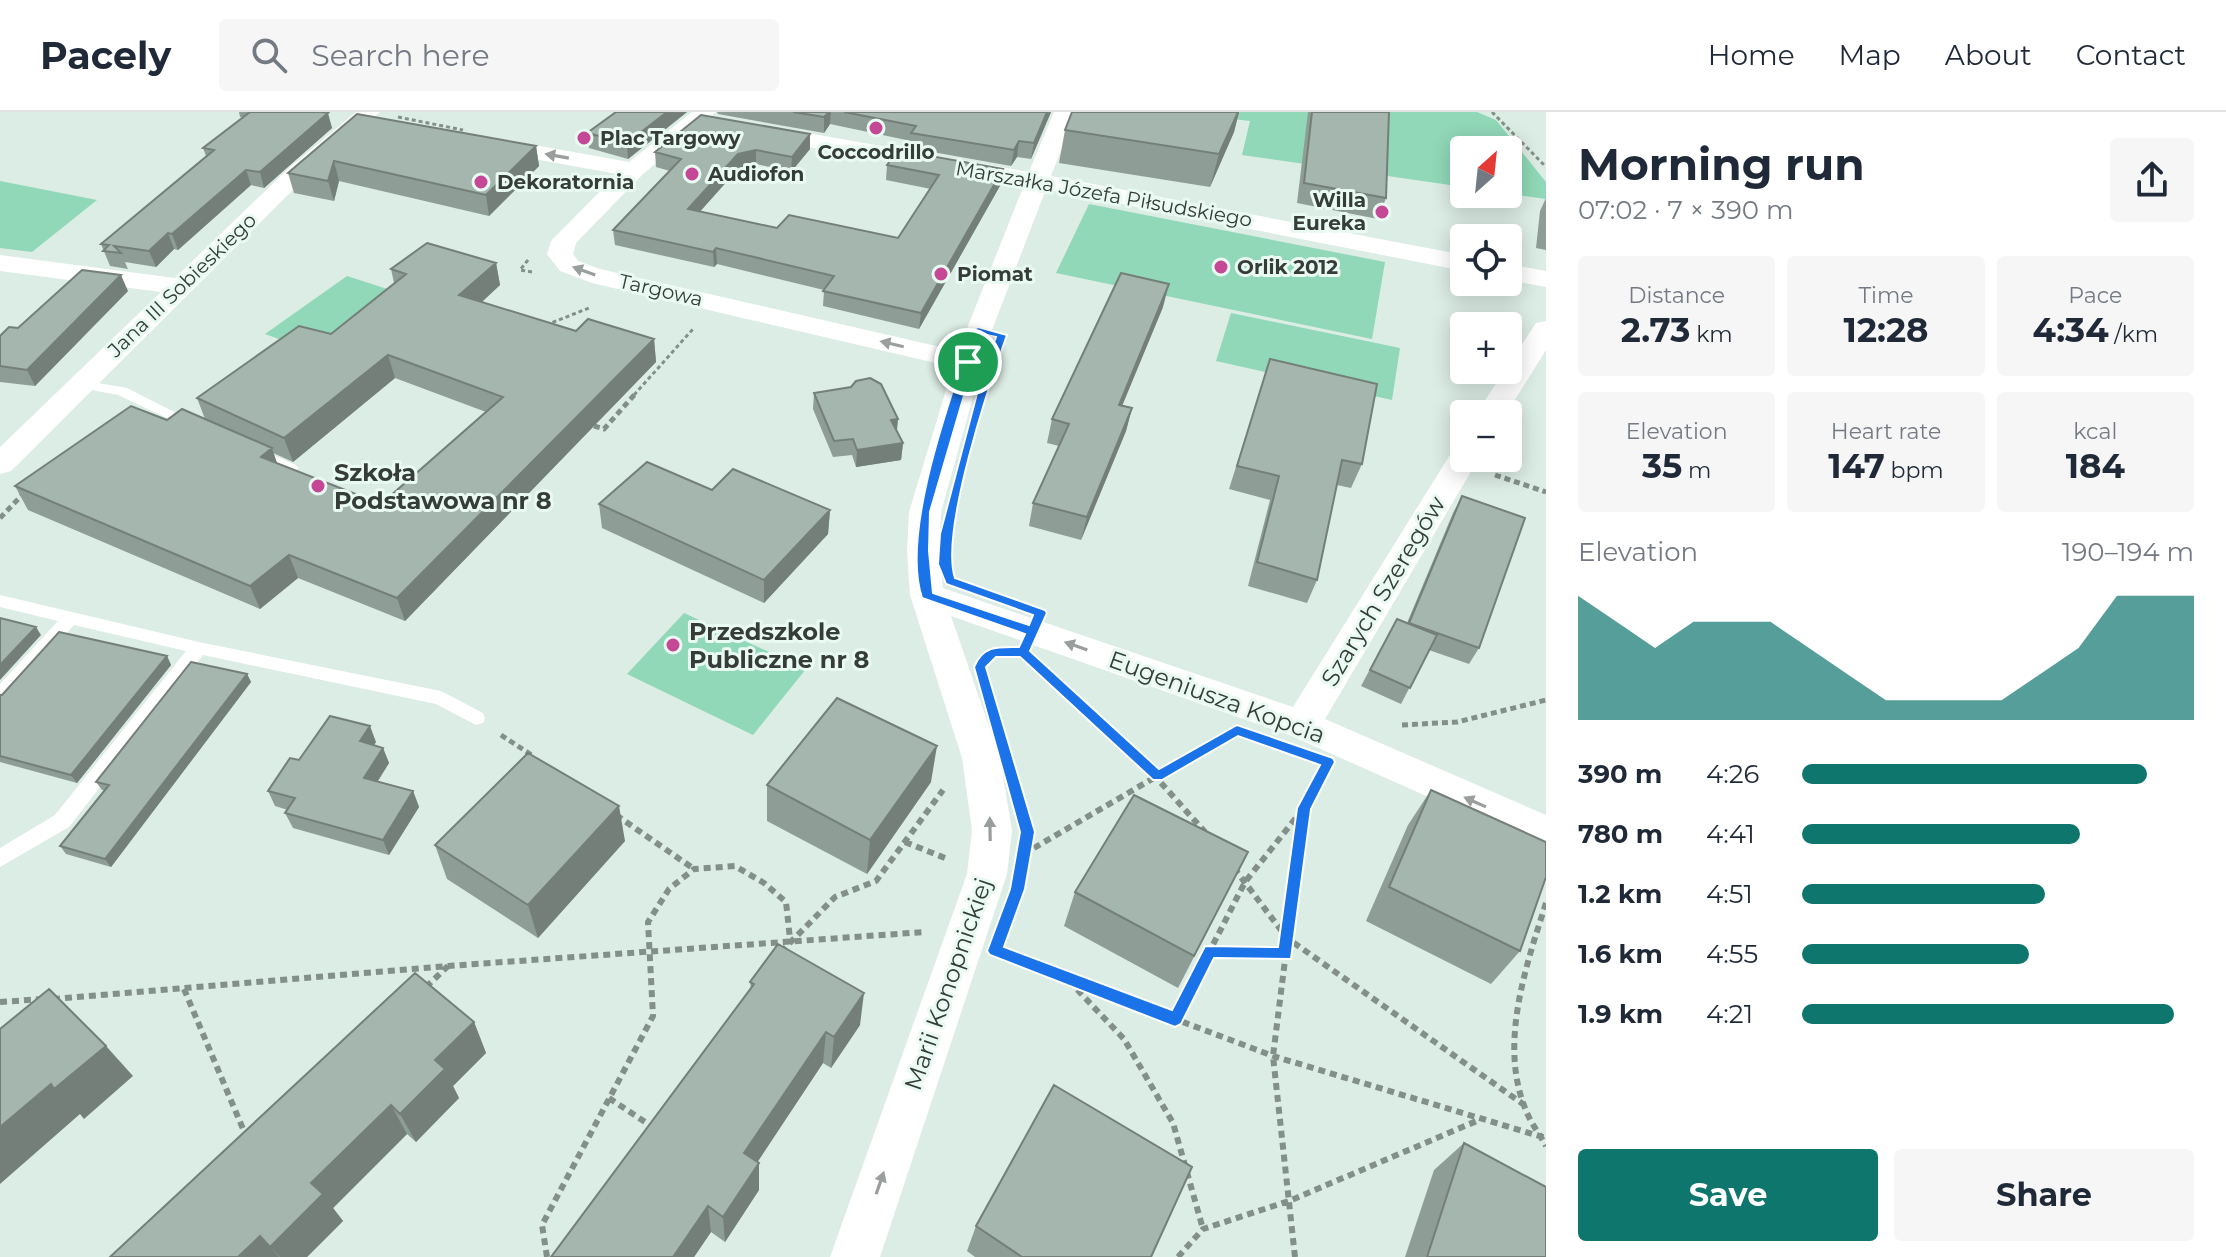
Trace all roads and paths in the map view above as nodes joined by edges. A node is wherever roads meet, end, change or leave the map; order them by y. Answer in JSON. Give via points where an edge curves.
{"nodes":[{"id":1,"x":1065,"y":112,"type":"edge"},
{"id":2,"x":1492,"y":112,"type":"edge"},
{"id":3,"x":364,"y":116,"type":"edge"},
{"id":4,"x":716,"y":121,"type":"edge"},
{"id":5,"x":392,"y":126,"type":"edge"},
{"id":6,"x":466,"y":139,"type":"edge"},
{"id":7,"x":1546,"y":167,"type":"edge"},
{"id":8,"x":634,"y":170,"type":"junction"},
{"id":9,"x":1037,"y":180,"type":"junction"},
{"id":10,"x":535,"y":252,"type":"dead end"},
{"id":11,"x":1450,"y":260,"type":"edge"},
{"id":12,"x":0,"y":263,"type":"edge"},
{"id":13,"x":1522,"y":275,"type":"edge"},
{"id":14,"x":546,"y":276,"type":"dead end"},
{"id":15,"x":1546,"y":279,"type":"edge"},
{"id":16,"x":178,"y":286,"type":"junction"},
{"id":17,"x":589,"y":308,"type":"dead end"},
{"id":18,"x":699,"y":323,"type":"dead end"},
{"id":19,"x":1546,"y":329,"type":"edge"},
{"id":20,"x":534,"y":330,"type":"edge"},
{"id":21,"x":968,"y":362,"type":"junction"},
{"id":22,"x":81,"y":384,"type":"junction"},
{"id":23,"x":1500,"y":400,"type":"edge"},
{"id":24,"x":594,"y":426,"type":"edge"},
{"id":25,"x":210,"y":432,"type":"edge"},
{"id":26,"x":237,"y":444,"type":"edge"},
{"id":27,"x":0,"y":464,"type":"edge"},
{"id":28,"x":291,"y":468,"type":"edge"},
{"id":29,"x":1469,"y":472,"type":"edge"},
{"id":30,"x":1495,"y":472,"type":"edge"},
{"id":31,"x":1546,"y":492,"type":"edge"},
{"id":32,"x":927,"y":595,"type":"junction"},
{"id":33,"x":0,"y":601,"type":"edge"},
{"id":34,"x":71,"y":617,"type":"junction"},
{"id":35,"x":1033,"y":631,"type":"junction"},
{"id":36,"x":199,"y":648,"type":"junction"},
{"id":37,"x":0,"y":696,"type":"edge"},
{"id":38,"x":1546,"y":700,"type":"edge"},
{"id":39,"x":476,"y":718,"type":"joint"},
{"id":40,"x":1397,"y":724,"type":"dead end"},
{"id":41,"x":1302,"y":725,"type":"junction"},
{"id":42,"x":1237,"y":730,"type":"dead end"},
{"id":43,"x":541,"y":762,"type":"edge"},
{"id":44,"x":1328,"y":762,"type":"dead end"},
{"id":45,"x":1157,"y":776,"type":"junction"},
{"id":46,"x":948,"y":783,"type":"dead end"},
{"id":47,"x":605,"y":807,"type":"edge"},
{"id":48,"x":1304,"y":808,"type":"junction"},
{"id":49,"x":1546,"y":833,"type":"edge"},
{"id":50,"x":1212,"y":841,"type":"edge"},
{"id":51,"x":905,"y":842,"type":"junction"},
{"id":52,"x":1023,"y":855,"type":"dead end"},
{"id":53,"x":0,"y":858,"type":"edge"},
{"id":54,"x":954,"y":862,"type":"dead end"},
{"id":55,"x":1230,"y":863,"type":"edge"},
{"id":56,"x":694,"y":869,"type":"junction"},
{"id":57,"x":1245,"y":882,"type":"junction"},
{"id":58,"x":1546,"y":903,"type":"edge"},
{"id":59,"x":1287,"y":938,"type":"junction"},
{"id":60,"x":790,"y":940,"type":"junction"},
{"id":61,"x":923,"y":947,"type":"dead end"},
{"id":62,"x":995,"y":951,"type":"dead end"},
{"id":63,"x":1210,"y":951,"type":"junction"},
{"id":64,"x":651,"y":952,"type":"junction"},
{"id":65,"x":1285,"y":954,"type":"junction"},
{"id":66,"x":772,"y":965,"type":"edge"},
{"id":67,"x":448,"y":966,"type":"junction"},
{"id":68,"x":1068,"y":979,"type":"junction"},
{"id":69,"x":184,"y":989,"type":"junction"},
{"id":70,"x":75,"y":997,"type":"junction"},
{"id":71,"x":414,"y":999,"type":"edge"},
{"id":72,"x":0,"y":1002,"type":"edge"},
{"id":73,"x":65,"y":1006,"type":"edge"},
{"id":74,"x":1175,"y":1019,"type":"junction"},
{"id":75,"x":1273,"y":1056,"type":"junction"},
{"id":76,"x":609,"y":1098,"type":"junction"},
{"id":77,"x":1523,"y":1104,"type":"junction"},
{"id":78,"x":663,"y":1115,"type":"edge"},
{"id":79,"x":1481,"y":1119,"type":"junction"},
{"id":80,"x":654,"y":1128,"type":"junction"},
{"id":81,"x":1544,"y":1137,"type":"edge"},
{"id":82,"x":645,"y":1139,"type":"edge"},
{"id":83,"x":1546,"y":1146,"type":"edge"},
{"id":84,"x":252,"y":1151,"type":"edge"},
{"id":85,"x":1289,"y":1201,"type":"junction"},
{"id":86,"x":1203,"y":1229,"type":"junction"},
{"id":87,"x":547,"y":1257,"type":"edge"},
{"id":88,"x":855,"y":1257,"type":"edge"},
{"id":89,"x":1178,"y":1257,"type":"edge"},
{"id":90,"x":1295,"y":1257,"type":"edge"}],
"edges":[{"from":1,"to":9,"type":"street","name":"Marii Konopnickiej"},
{"from":2,"to":7,"type":"path"},
{"from":3,"to":5,"type":"street"},
{"from":3,"to":16,"type":"street","name":"Jana III Sobieskiego"},
{"from":4,"to":8,"type":"street","name":"Targowa"},
{"from":4,"to":9,"type":"street","name":"Marszałka Józefa Piłsudskiego"},
{"from":8,"to":6,"type":"street","one_way":true},
{"from":21,"to":8,"type":"street","name":"Targowa","one_way":true,"via":[[569,266],[560,254],[564,241]]},
{"from":9,"to":11,"type":"street","name":"Marszałka Józefa Piłsudskiego"},
{"from":9,"to":21,"type":"street","name":"Marii Konopnickiej"},
{"from":10,"to":14,"type":"path","via":[[520,270]]},
{"from":12,"to":16,"type":"street"},
{"from":13,"to":15,"type":"street"},
{"from":16,"to":22,"type":"street","name":"Jana III Sobieskiego"},
{"from":17,"to":20,"type":"path"},
{"from":18,"to":24,"type":"path","via":[[604,429]]},
{"from":19,"to":23,"type":"street"},
{"from":21,"to":32,"type":"street","name":"Marii Konopnickiej","via":[[925,512]]},
{"from":22,"to":25,"type":"lane","via":[[122,391]]},
{"from":22,"to":27,"type":"street","name":"Jana III Sobieskiego"},
{"from":26,"to":28,"type":"lane"},
{"from":29,"to":41,"type":"street","name":"Szarych Szeregów"},
{"from":30,"to":31,"type":"path"},
{"from":32,"to":35,"type":"street","name":"Eugeniusza Kopcia"},
{"from":88,"to":32,"type":"street","name":"Marii Konopnickiej","one_way":true,"via":[[987,874],[992,830],[981,758]]},
{"from":33,"to":34,"type":"lane"},
{"from":34,"to":36,"type":"lane"},
{"from":34,"to":37,"type":"lane"},
{"from":41,"to":35,"type":"street","name":"Eugeniusza Kopcia","one_way":true},
{"from":35,"to":45,"type":"path","via":[[1023,652]]},
{"from":36,"to":39,"type":"lane","via":[[441,698]]},
{"from":36,"to":53,"type":"lane","via":[[62,821]]},
{"from":38,"to":40,"type":"path","via":[[1471,721]]},
{"from":39,"to":43,"type":"path"},
{"from":49,"to":41,"type":"street","name":"Eugeniusza Kopcia","one_way":true},
{"from":42,"to":45,"type":"path"},
{"from":44,"to":48,"type":"path"},
{"from":45,"to":50,"type":"path"},
{"from":45,"to":52,"type":"path"},
{"from":46,"to":51,"type":"path"},
{"from":47,"to":56,"type":"path"},
{"from":48,"to":57,"type":"path"},
{"from":48,"to":59,"type":"path"},
{"from":51,"to":54,"type":"path"},
{"from":51,"to":60,"type":"path","via":[[876,881],[835,897]]},
{"from":55,"to":57,"type":"path"},
{"from":56,"to":60,"type":"path","via":[[735,866],[764,883],[786,902]]},
{"from":56,"to":64,"type":"path","via":[[669,889],[648,922]]},
{"from":57,"to":59,"type":"path"},
{"from":57,"to":63,"type":"path"},
{"from":58,"to":77,"type":"path","via":[[1519,990],[1514,1035]]},
{"from":59,"to":65,"type":"path"},
{"from":59,"to":77,"type":"path"},
{"from":60,"to":61,"type":"path","via":[[928,932]]},
{"from":60,"to":64,"type":"path"},
{"from":60,"to":66,"type":"path"},
{"from":62,"to":68,"type":"path"},
{"from":63,"to":65,"type":"path"},
{"from":63,"to":74,"type":"path"},
{"from":64,"to":67,"type":"path"},
{"from":64,"to":76,"type":"path","via":[[653,1016]]},
{"from":65,"to":75,"type":"path"},
{"from":67,"to":69,"type":"path"},
{"from":67,"to":71,"type":"path"},
{"from":68,"to":74,"type":"path"},
{"from":68,"to":86,"type":"path","via":[[1124,1039],[1173,1123]]},
{"from":69,"to":70,"type":"path"},
{"from":69,"to":84,"type":"path"},
{"from":70,"to":72,"type":"path"},
{"from":70,"to":73,"type":"path"},
{"from":74,"to":75,"type":"path"},
{"from":75,"to":79,"type":"path"},
{"from":75,"to":85,"type":"path"},
{"from":76,"to":80,"type":"path"},
{"from":76,"to":87,"type":"path","via":[[542,1225]]},
{"from":77,"to":81,"type":"path"},
{"from":78,"to":80,"type":"path"},
{"from":79,"to":81,"type":"path"},
{"from":79,"to":85,"type":"path"},
{"from":80,"to":82,"type":"path"},
{"from":81,"to":83,"type":"path"},
{"from":85,"to":86,"type":"path"},
{"from":85,"to":90,"type":"path"},
{"from":86,"to":89,"type":"path"}]}
